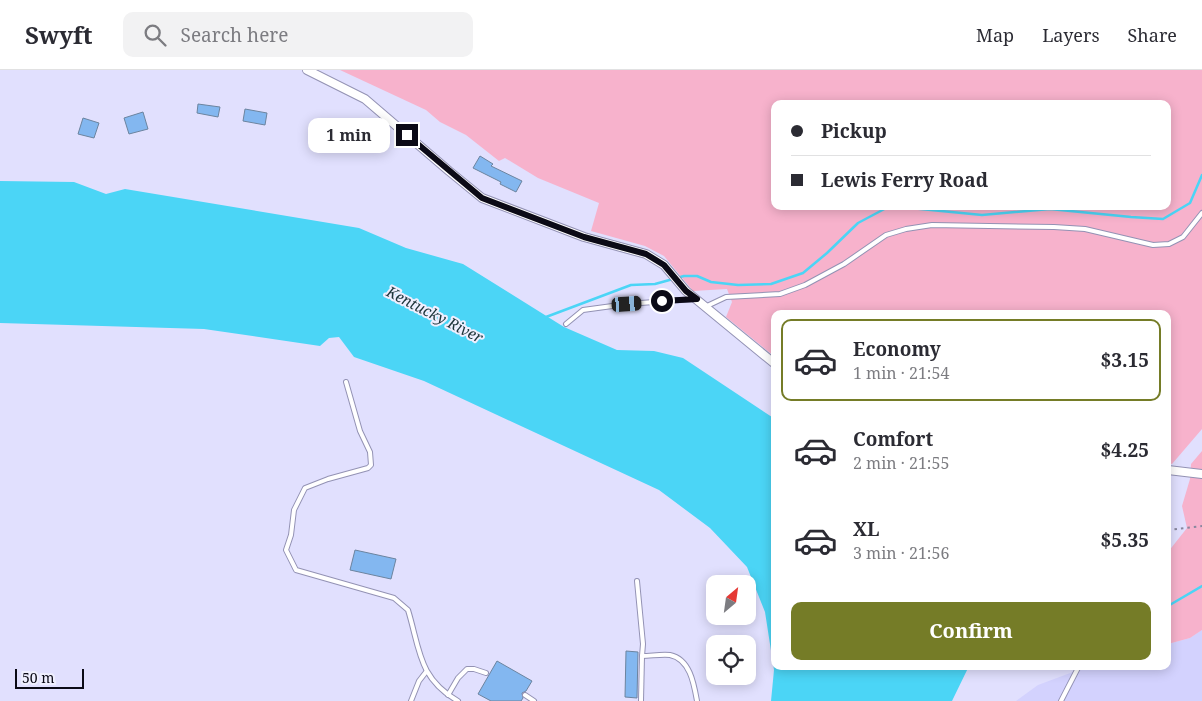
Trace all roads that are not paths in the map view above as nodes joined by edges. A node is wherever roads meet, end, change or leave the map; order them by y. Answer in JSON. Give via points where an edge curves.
{"nodes":[{"id":1,"x":307,"y":70,"type":"edge"},
{"id":2,"x":1202,"y":213,"type":"edge"},
{"id":3,"x":697,"y":299,"type":"junction"},
{"id":4,"x":707,"y":306,"type":"junction"},
{"id":5,"x":566,"y":324,"type":"dead end"},
{"id":6,"x":771,"y":361,"type":"edge"},
{"id":7,"x":346,"y":382,"type":"dead end"},
{"id":8,"x":1171,"y":470,"type":"edge"},
{"id":9,"x":1202,"y":474,"type":"edge"},
{"id":10,"x":637,"y":580,"type":"dead end"},
{"id":11,"x":642,"y":656,"type":"junction"},
{"id":12,"x":1077,"y":670,"type":"edge"},
{"id":13,"x":426,"y":672,"type":"junction"},
{"id":14,"x":486,"y":673,"type":"dead end"},
{"id":15,"x":525,"y":695,"type":"dead end"},
{"id":16,"x":448,"y":696,"type":"junction"},
{"id":17,"x":411,"y":701,"type":"edge"},
{"id":18,"x":458,"y":701,"type":"edge"},
{"id":19,"x":534,"y":701,"type":"edge"},
{"id":20,"x":641,"y":701,"type":"edge"},
{"id":21,"x":697,"y":701,"type":"edge"},
{"id":22,"x":1061,"y":701,"type":"edge"}],
"edges":[{"from":1,"to":3,"type":"street","via":[[365,99],[482,198],[584,237],[646,254],[664,265]]},
{"from":2,"to":4,"type":"lane","via":[[1183,237],[1169,244],[1153,246],[1085,229],[1062,227],[932,225],[906,228],[886,235],[844,264],[805,285],[780,294],[726,297]]},
{"from":3,"to":4,"type":"street"},
{"from":3,"to":5,"type":"lane","via":[[583,310]]},
{"from":4,"to":6,"type":"street"},
{"from":7,"to":13,"type":"lane","via":[[370,452],[371,465],[305,488],[294,510],[286,550],[296,570],[394,598],[403,604],[408,610]]},
{"from":8,"to":9,"type":"street"},
{"from":10,"to":11,"type":"lane"},
{"from":11,"to":20,"type":"lane"},
{"from":11,"to":21,"type":"lane","via":[[680,658],[687,667]]},
{"from":12,"to":22,"type":"lane"},
{"from":13,"to":16,"type":"lane"},
{"from":13,"to":17,"type":"lane"},
{"from":14,"to":16,"type":"lane","via":[[474,668],[463,671]]},
{"from":15,"to":19,"type":"lane"},
{"from":16,"to":18,"type":"lane"}]}
